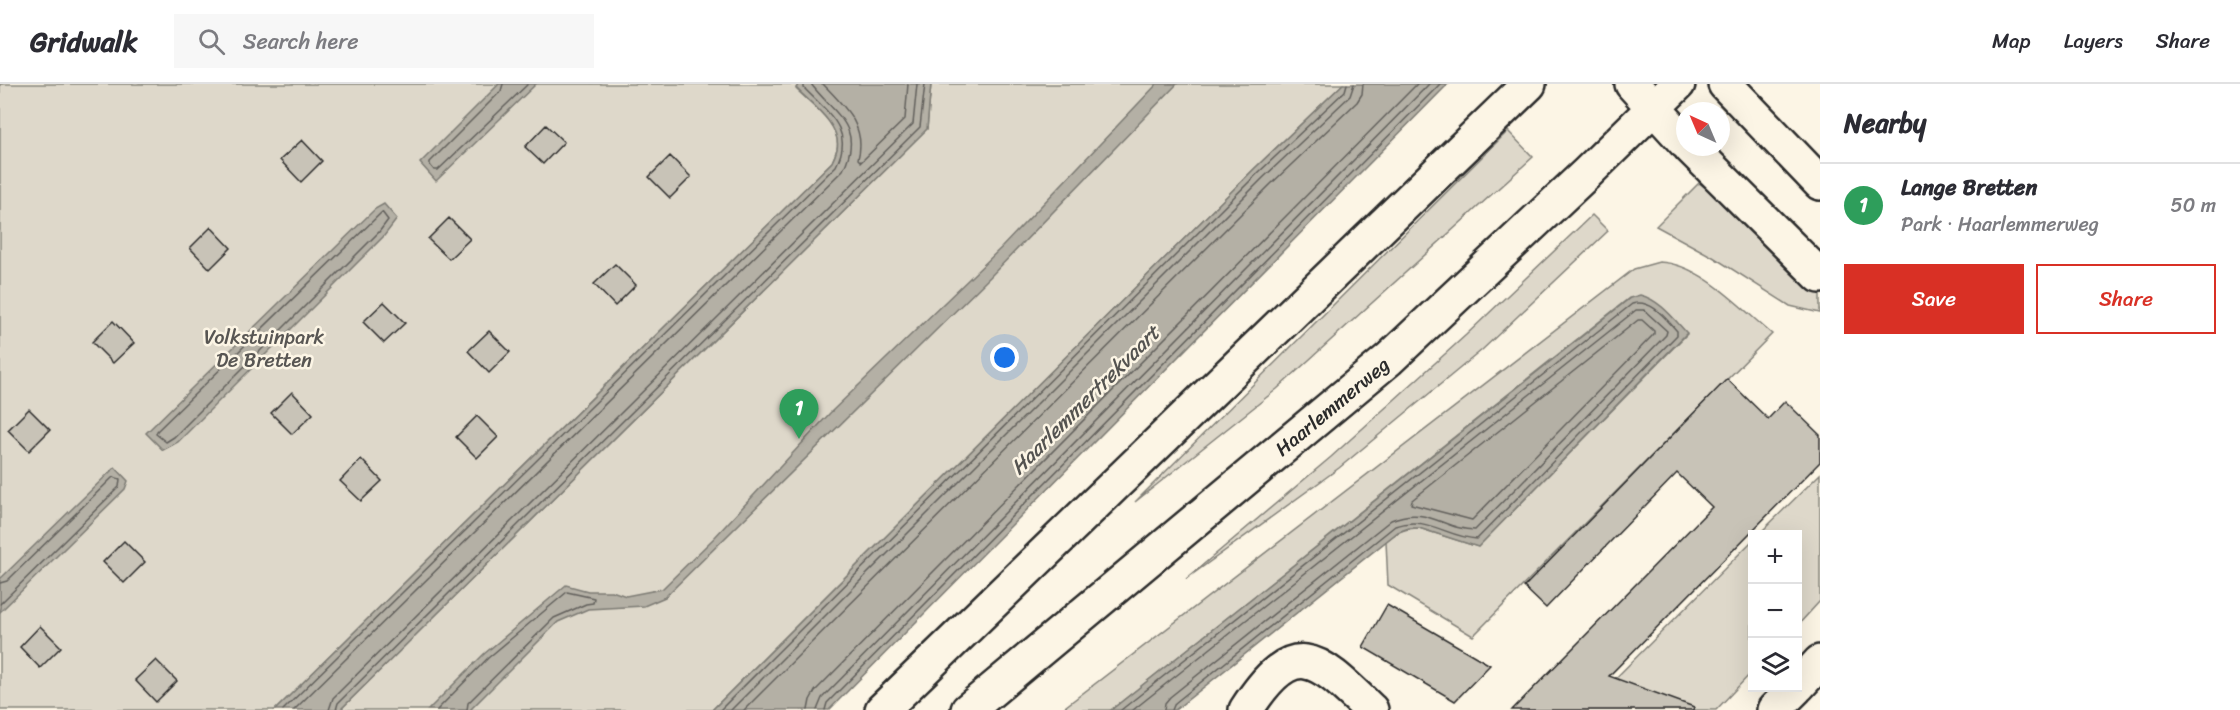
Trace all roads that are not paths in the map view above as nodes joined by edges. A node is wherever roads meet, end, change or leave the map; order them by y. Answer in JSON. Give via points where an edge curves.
{"nodes":[{"id":1,"x":1529,"y":84,"type":"edge"},
{"id":2,"x":1678,"y":84,"type":"edge"},
{"id":3,"x":1725,"y":84,"type":"edge"},
{"id":4,"x":1642,"y":96,"type":"edge"},
{"id":5,"x":1676,"y":132,"type":"edge"},
{"id":6,"x":1699,"y":156,"type":"edge"},
{"id":7,"x":1820,"y":183,"type":"edge"},
{"id":8,"x":1820,"y":276,"type":"edge"},
{"id":9,"x":1820,"y":662,"type":"edge"},
{"id":10,"x":1802,"y":681,"type":"edge"},
{"id":11,"x":1791,"y":692,"type":"edge"},
{"id":12,"x":882,"y":710,"type":"edge"},
{"id":13,"x":968,"y":710,"type":"edge"},
{"id":14,"x":1246,"y":710,"type":"edge"},
{"id":15,"x":1371,"y":710,"type":"edge"},
{"id":16,"x":1774,"y":710,"type":"edge"}],
"edges":[{"from":1,"to":12,"type":"main road"},
{"from":2,"to":4,"type":"main road","name":"Haarlemmerweg"},
{"from":3,"to":7,"type":"main road"},
{"from":4,"to":5,"type":"main road"},
{"from":4,"to":13,"type":"main road","name":"Haarlemmerweg","via":[[1478,277],[1389,359]]},
{"from":6,"to":8,"type":"main road"},
{"from":9,"to":10,"type":"main road"},
{"from":11,"to":16,"type":"main road"},
{"from":14,"to":15,"type":"main road","via":[[1273,674],[1288,664],[1303,661],[1336,676]]}]}
